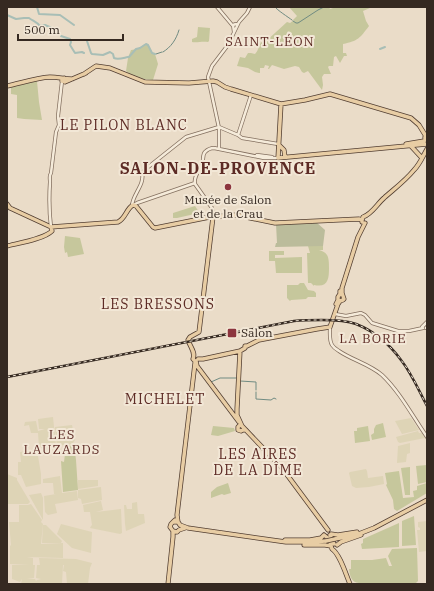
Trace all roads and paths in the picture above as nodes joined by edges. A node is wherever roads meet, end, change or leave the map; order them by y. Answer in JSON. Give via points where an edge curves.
{"nodes":[{"id":1,"x":217,"y":7,"type":"edge"},
{"id":2,"x":250,"y":7,"type":"edge"},
{"id":3,"x":235,"y":25,"type":"junction"},
{"id":4,"x":209,"y":74,"type":"junction"},
{"id":5,"x":64,"y":80,"type":"junction"},
{"id":6,"x":208,"y":81,"type":"junction"},
{"id":7,"x":204,"y":82,"type":"junction"},
{"id":8,"x":7,"y":86,"type":"edge"},
{"id":9,"x":251,"y":95,"type":"junction"},
{"id":10,"x":280,"y":104,"type":"junction"},
{"id":11,"x":219,"y":127,"type":"junction"},
{"id":12,"x":238,"y":135,"type":"junction"},
{"id":13,"x":426,"y":136,"type":"edge"},
{"id":14,"x":427,"y":143,"type":"edge"},
{"id":15,"x":278,"y":144,"type":"junction"},
{"id":16,"x":408,"y":145,"type":"junction"},
{"id":17,"x":219,"y":147,"type":"junction"},
{"id":18,"x":280,"y":149,"type":"junction"},
{"id":19,"x":427,"y":150,"type":"edge"},
{"id":20,"x":278,"y":156,"type":"junction"},
{"id":21,"x":285,"y":156,"type":"junction"},
{"id":22,"x":422,"y":158,"type":"junction"},
{"id":23,"x":195,"y":183,"type":"junction"},
{"id":24,"x":8,"y":207,"type":"edge"},
{"id":25,"x":131,"y":207,"type":"junction"},
{"id":26,"x":213,"y":217,"type":"junction"},
{"id":27,"x":51,"y":220,"type":"junction"},
{"id":28,"x":364,"y":220,"type":"junction"},
{"id":29,"x":39,"y":221,"type":"junction"},
{"id":30,"x":46,"y":224,"type":"junction"},
{"id":31,"x":51,"y":226,"type":"junction"},
{"id":32,"x":7,"y":246,"type":"edge"},
{"id":33,"x":334,"y":314,"type":"junction"},
{"id":34,"x":425,"y":327,"type":"edge"},
{"id":35,"x":330,"y":329,"type":"junction"},
{"id":36,"x":240,"y":351,"type":"junction"},
{"id":37,"x":196,"y":359,"type":"junction"},
{"id":38,"x":236,"y":415,"type":"junction"},
{"id":39,"x":427,"y":437,"type":"edge"},
{"id":40,"x":427,"y":500,"type":"edge"},
{"id":41,"x":392,"y":519,"type":"junction"},
{"id":42,"x":177,"y":527,"type":"junction"},
{"id":43,"x":327,"y":535,"type":"junction"},
{"id":44,"x":246,"y":536,"type":"junction"},
{"id":45,"x":263,"y":539,"type":"junction"},
{"id":46,"x":334,"y":546,"type":"junction"},
{"id":47,"x":168,"y":584,"type":"edge"},
{"id":48,"x":350,"y":584,"type":"edge"}],
"edges":[{"from":1,"to":3,"type":"street"},
{"from":2,"to":3,"type":"street"},
{"from":3,"to":4,"type":"street","via":[[226,50],[215,62]]},
{"from":4,"to":6,"type":"street"},
{"from":4,"to":7,"type":"street"},
{"from":5,"to":7,"type":"main road","via":[[78,77],[96,68],[108,68],[145,82]]},
{"from":5,"to":8,"type":"main road","via":[[58,77],[42,78]]},
{"from":5,"to":27,"type":"street","via":[[56,125],[49,195]]},
{"from":6,"to":7,"type":"main road"},
{"from":6,"to":9,"type":"main road"},
{"from":6,"to":11,"type":"street"},
{"from":9,"to":10,"type":"main road"},
{"from":9,"to":12,"type":"street"},
{"from":10,"to":13,"type":"main road","via":[[332,94],[408,117],[417,123]]},
{"from":10,"to":15,"type":"main road"},
{"from":11,"to":12,"type":"street"},
{"from":11,"to":17,"type":"street"},
{"from":11,"to":25,"type":"street","via":[[186,138],[142,173],[140,188]]},
{"from":12,"to":15,"type":"street","via":[[242,138]]},
{"from":13,"to":16,"type":"main road","via":[[424,141]]},
{"from":14,"to":16,"type":"main road"},
{"from":14,"to":16,"type":"main road"},
{"from":15,"to":18,"type":"main road"},
{"from":16,"to":21,"type":"main road"},
{"from":16,"to":22,"type":"main road"},
{"from":17,"to":20,"type":"street","via":[[256,156]]},
{"from":17,"to":23,"type":"street","via":[[206,151]]},
{"from":18,"to":20,"type":"main road"},
{"from":18,"to":21,"type":"main road","via":[[284,150]]},
{"from":19,"to":22,"type":"main road"},
{"from":20,"to":21,"type":"main road"},
{"from":22,"to":28,"type":"main road","via":[[400,185]]},
{"from":23,"to":25,"type":"street"},
{"from":23,"to":26,"type":"street","via":[[211,207]]},
{"from":24,"to":29,"type":"main road"},
{"from":25,"to":26,"type":"main road","via":[[136,206],[154,228]]},
{"from":25,"to":31,"type":"main road","via":[[118,222],[59,228]]},
{"from":26,"to":28,"type":"main road","via":[[240,216],[275,223],[355,218]]},
{"from":26,"to":37,"type":"main road","via":[[199,332],[190,337],[188,342]]},
{"from":27,"to":30,"type":"street"},
{"from":27,"to":31,"type":"street"},
{"from":28,"to":33,"type":"main road","via":[[347,265]]},
{"from":29,"to":30,"type":"main road"},
{"from":29,"to":31,"type":"main road"},
{"from":30,"to":31,"type":"main road"},
{"from":31,"to":32,"type":"main road","via":[[52,233]]},
{"from":33,"to":34,"type":"street","via":[[346,316],[361,313],[372,323],[398,331]]},
{"from":33,"to":35,"type":"main road"},
{"from":35,"to":36,"type":"main road","via":[[325,327],[258,340]]},
{"from":35,"to":39,"type":"street","via":[[330,339],[336,348],[373,369],[386,380]]},
{"from":36,"to":37,"type":"main road"},
{"from":36,"to":38,"type":"main road"},
{"from":37,"to":38,"type":"main road","via":[[196,366]]},
{"from":37,"to":42,"type":"main road","via":[[176,516]]},
{"from":38,"to":43,"type":"main road","via":[[243,428],[282,468],[308,503]]},
{"from":40,"to":41,"type":"main road"},
{"from":41,"to":43,"type":"main road","via":[[359,532]]},
{"from":41,"to":46,"type":"main road"},
{"from":42,"to":44,"type":"main road"},
{"from":42,"to":47,"type":"main road"},
{"from":43,"to":44,"type":"main road","via":[[305,540]]},
{"from":43,"to":45,"type":"main road","via":[[295,543]]},
{"from":43,"to":46,"type":"main road","bridge":true},
{"from":44,"to":45,"type":"main road"},
{"from":45,"to":46,"type":"main road","via":[[287,544]]},
{"from":46,"to":48,"type":"main road"}]}
